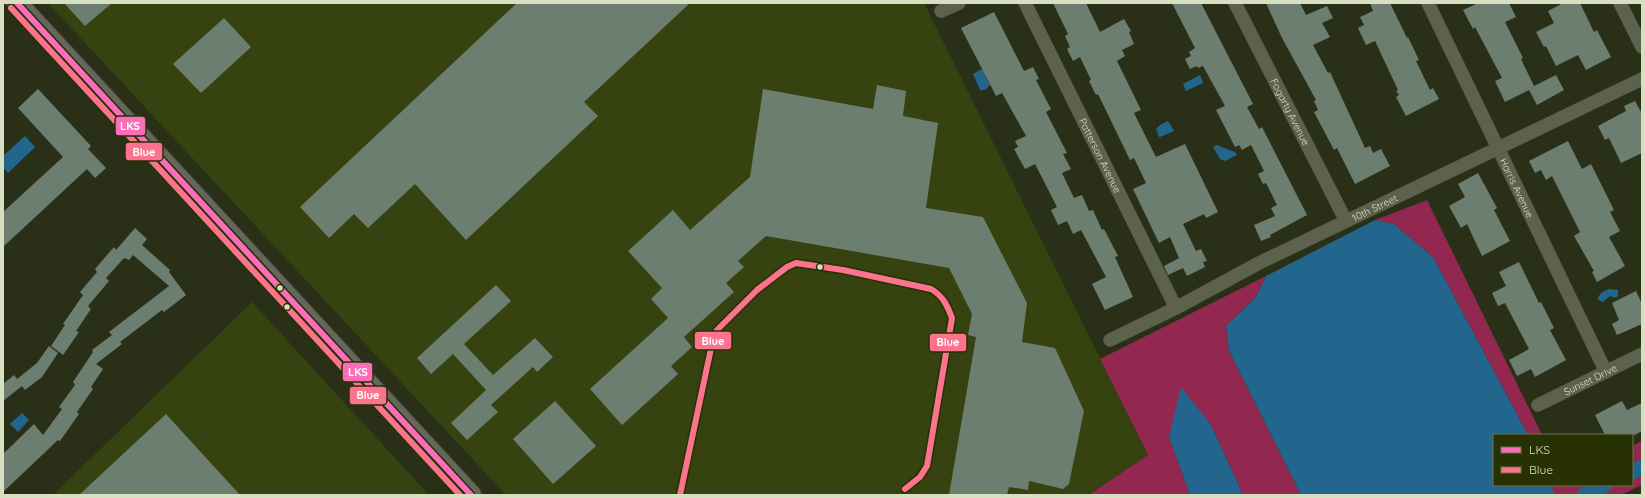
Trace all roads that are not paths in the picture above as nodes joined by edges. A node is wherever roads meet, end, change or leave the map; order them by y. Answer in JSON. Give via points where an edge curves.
{"nodes":[{"id":1,"x":17,"y":3,"type":"edge"},
{"id":2,"x":959,"y":3,"type":"edge"},
{"id":3,"x":1025,"y":3,"type":"edge"},
{"id":4,"x":1235,"y":3,"type":"edge"},
{"id":5,"x":1428,"y":3,"type":"edge"},
{"id":6,"x":1620,"y":3,"type":"edge"},
{"id":7,"x":941,"y":12,"type":"dead end"},
{"id":8,"x":1642,"y":47,"type":"edge"},
{"id":9,"x":1642,"y":79,"type":"edge"},
{"id":10,"x":1499,"y":149,"type":"junction"},
{"id":11,"x":1346,"y":221,"type":"junction"},
{"id":12,"x":1176,"y":308,"type":"junction"},
{"id":13,"x":1110,"y":340,"type":"dead end"},
{"id":14,"x":1642,"y":354,"type":"edge"},
{"id":15,"x":1606,"y":372,"type":"junction"},
{"id":16,"x":1538,"y":405,"type":"dead end"},
{"id":17,"x":472,"y":495,"type":"edge"}],
"edges":[{"from":1,"to":17,"type":"main road"},
{"from":2,"to":7,"type":"street"},
{"from":3,"to":12,"type":"street","name":"Patterson Avenue"},
{"from":4,"to":11,"type":"street","name":"Fogarty Avenue"},
{"from":5,"to":10,"type":"street","name":"Harris Avenue"},
{"from":6,"to":8,"type":"street"},
{"from":9,"to":10,"type":"street","name":"10th Street"},
{"from":10,"to":11,"type":"street","name":"10th Street"},
{"from":10,"to":15,"type":"street","name":"Harris Avenue"},
{"from":11,"to":12,"type":"street","name":"10th Street","via":[[1259,263]]},
{"from":12,"to":13,"type":"street","name":"10th Street"},
{"from":14,"to":15,"type":"street","name":"Sunset Drive"},
{"from":15,"to":16,"type":"street","name":"Sunset Drive"}]}
